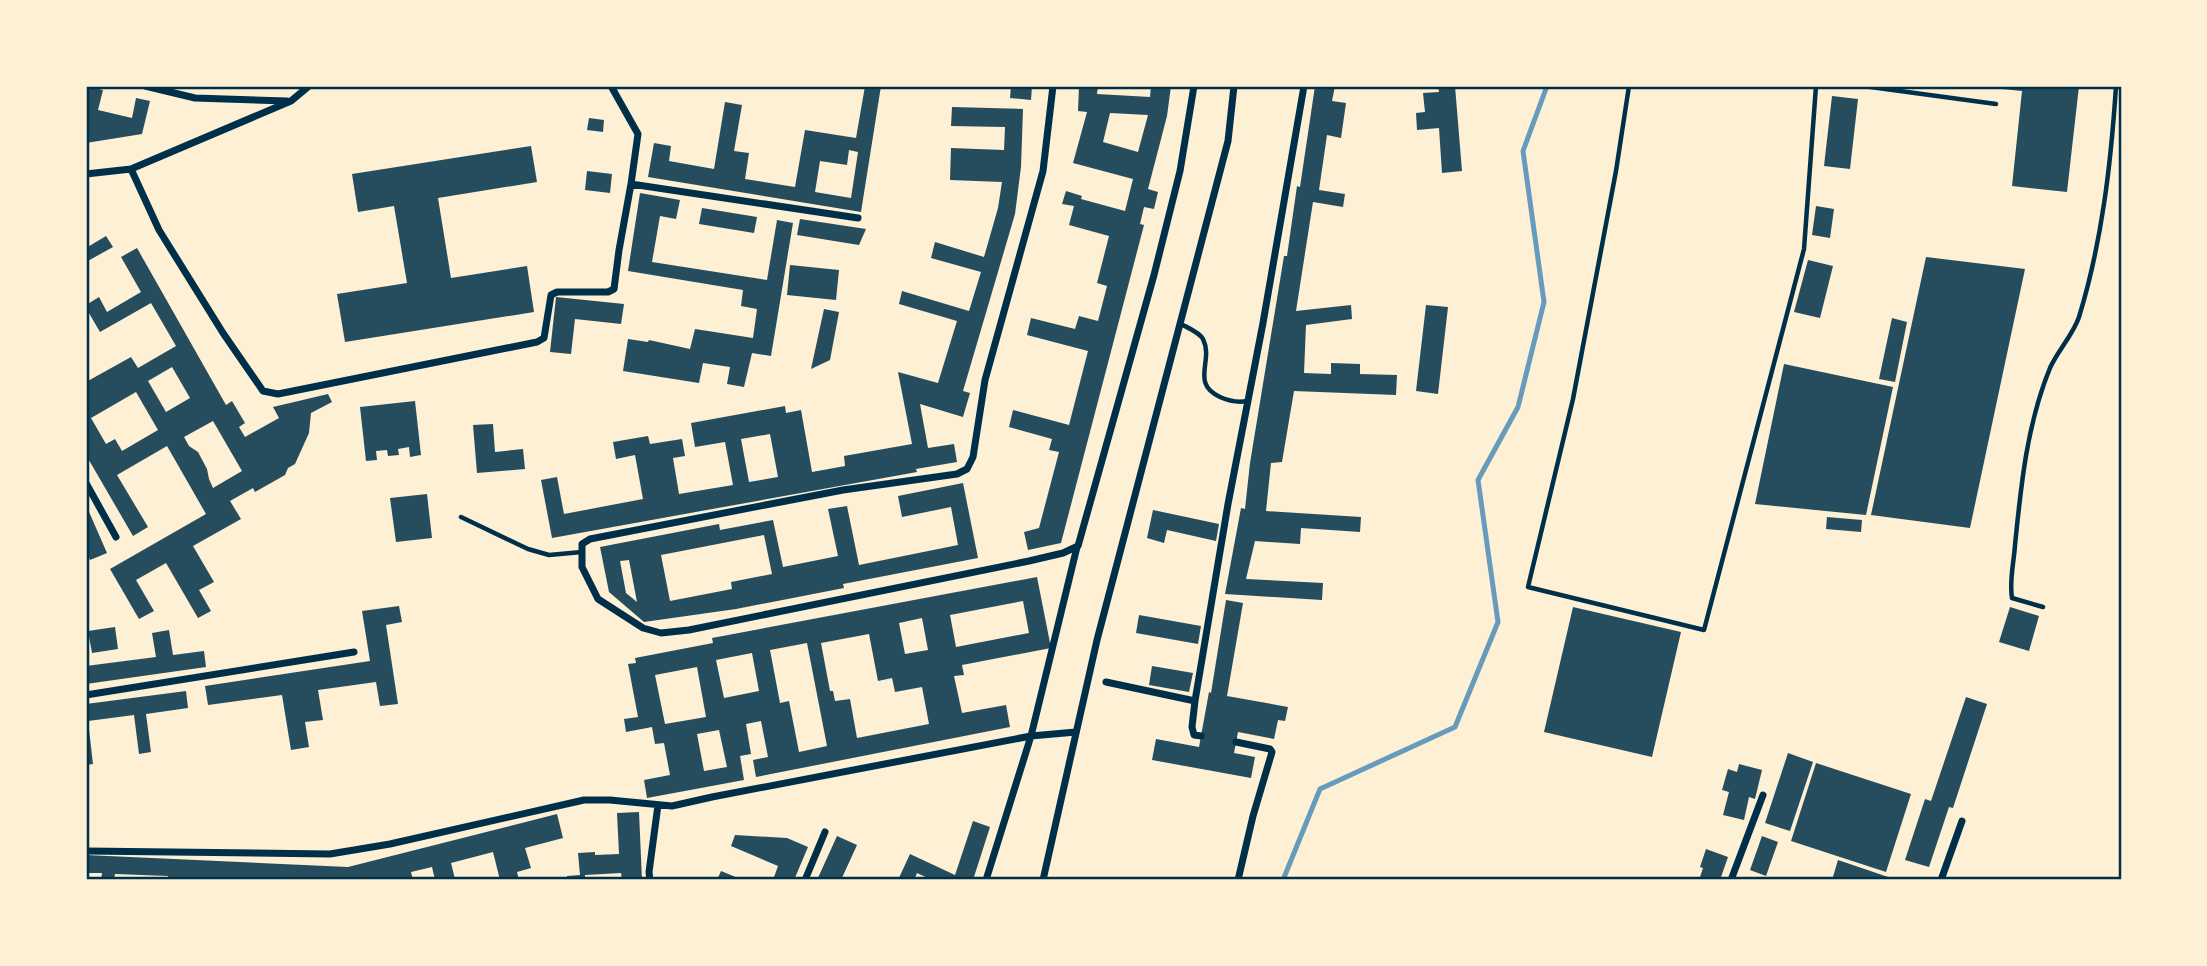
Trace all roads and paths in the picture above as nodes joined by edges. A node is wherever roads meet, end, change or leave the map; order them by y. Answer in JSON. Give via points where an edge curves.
{"nodes":[{"id":1,"x":145,"y":86,"type":"edge"},
{"id":2,"x":309,"y":86,"type":"edge"},
{"id":3,"x":611,"y":86,"type":"edge"},
{"id":4,"x":1053,"y":86,"type":"edge"},
{"id":5,"x":1194,"y":86,"type":"edge"},
{"id":6,"x":1234,"y":86,"type":"edge"},
{"id":7,"x":1304,"y":86,"type":"edge"},
{"id":8,"x":1629,"y":86,"type":"edge"},
{"id":9,"x":1816,"y":86,"type":"edge"},
{"id":10,"x":1863,"y":86,"type":"edge"},
{"id":11,"x":2116,"y":86,"type":"edge"},
{"id":12,"x":291,"y":101,"type":"junction"},
{"id":13,"x":1996,"y":103,"type":"dead end"},
{"id":14,"x":131,"y":169,"type":"junction"},
{"id":15,"x":86,"y":174,"type":"edge"},
{"id":16,"x":631,"y":184,"type":"junction"},
{"id":17,"x":858,"y":218,"type":"dead end"},
{"id":18,"x":1181,"y":324,"type":"junction"},
{"id":19,"x":1248,"y":401,"type":"junction"},
{"id":20,"x":86,"y":483,"type":"edge"},
{"id":21,"x":461,"y":517,"type":"dead end"},
{"id":22,"x":116,"y":537,"type":"dead end"},
{"id":23,"x":1077,"y":546,"type":"junction"},
{"id":24,"x":582,"y":552,"type":"junction"},
{"id":25,"x":2043,"y":607,"type":"dead end"},
{"id":26,"x":354,"y":652,"type":"dead end"},
{"id":27,"x":1107,"y":681,"type":"dead end"},
{"id":28,"x":86,"y":695,"type":"edge"},
{"id":29,"x":1195,"y":701,"type":"junction"},
{"id":30,"x":1076,"y":732,"type":"junction"},
{"id":31,"x":1031,"y":736,"type":"junction"},
{"id":32,"x":1201,"y":736,"type":"dead end"},
{"id":33,"x":1236,"y":742,"type":"dead end"},
{"id":34,"x":1763,"y":795,"type":"dead end"},
{"id":35,"x":659,"y":805,"type":"junction"},
{"id":36,"x":1962,"y":821,"type":"dead end"},
{"id":37,"x":825,"y":832,"type":"dead end"},
{"id":38,"x":86,"y":851,"type":"edge"},
{"id":39,"x":650,"y":880,"type":"edge"},
{"id":40,"x":805,"y":880,"type":"edge"},
{"id":41,"x":986,"y":880,"type":"edge"},
{"id":42,"x":1043,"y":880,"type":"edge"},
{"id":43,"x":1238,"y":880,"type":"edge"},
{"id":44,"x":1731,"y":880,"type":"edge"},
{"id":45,"x":1941,"y":880,"type":"edge"}],
"edges":[{"from":1,"to":12,"type":"street","via":[[195,98]]},
{"from":2,"to":12,"type":"street"},
{"from":3,"to":16,"type":"street","via":[[638,134]]},
{"from":4,"to":24,"type":"street","via":[[1043,171],[985,380],[973,457],[967,469],[590,539],[582,544]]},
{"from":5,"to":23,"type":"street","via":[[1180,171],[1154,275]]},
{"from":6,"to":18,"type":"street","via":[[1228,141]]},
{"from":7,"to":19,"type":"street"},
{"from":8,"to":9,"type":"lane","via":[[1573,400],[1528,587],[1704,630],[1804,248]]},
{"from":10,"to":13,"type":"lane"},
{"from":11,"to":25,"type":"lane","via":[[2112,149],[2097,242],[2078,320],[2051,365],[2029,437],[2012,598]]},
{"from":12,"to":14,"type":"street"},
{"from":14,"to":15,"type":"street"},
{"from":14,"to":16,"type":"street","via":[[159,230],[223,333],[263,391],[278,394],[544,338],[551,295],[614,289]]},
{"from":16,"to":17,"type":"street"},
{"from":18,"to":19,"type":"lane","via":[[1201,335],[1205,343],[1205,385],[1210,392],[1231,401]]},
{"from":18,"to":30,"type":"street"},
{"from":19,"to":29,"type":"street"},
{"from":20,"to":22,"type":"street"},
{"from":21,"to":24,"type":"lane","via":[[538,552]]},
{"from":23,"to":24,"type":"street","via":[[1029,561],[661,634],[643,628],[598,598],[582,568]]},
{"from":23,"to":31,"type":"street"},
{"from":26,"to":28,"type":"street"},
{"from":27,"to":29,"type":"street"},
{"from":29,"to":32,"type":"street","via":[[1192,727],[1194,735]]},
{"from":30,"to":31,"type":"street"},
{"from":30,"to":42,"type":"street"},
{"from":31,"to":35,"type":"street"},
{"from":31,"to":41,"type":"street"},
{"from":33,"to":43,"type":"street","via":[[1272,752]]},
{"from":34,"to":44,"type":"street"},
{"from":35,"to":38,"type":"street","via":[[584,800],[330,853]]},
{"from":35,"to":39,"type":"street"},
{"from":36,"to":45,"type":"street"},
{"from":37,"to":40,"type":"street"}]}
